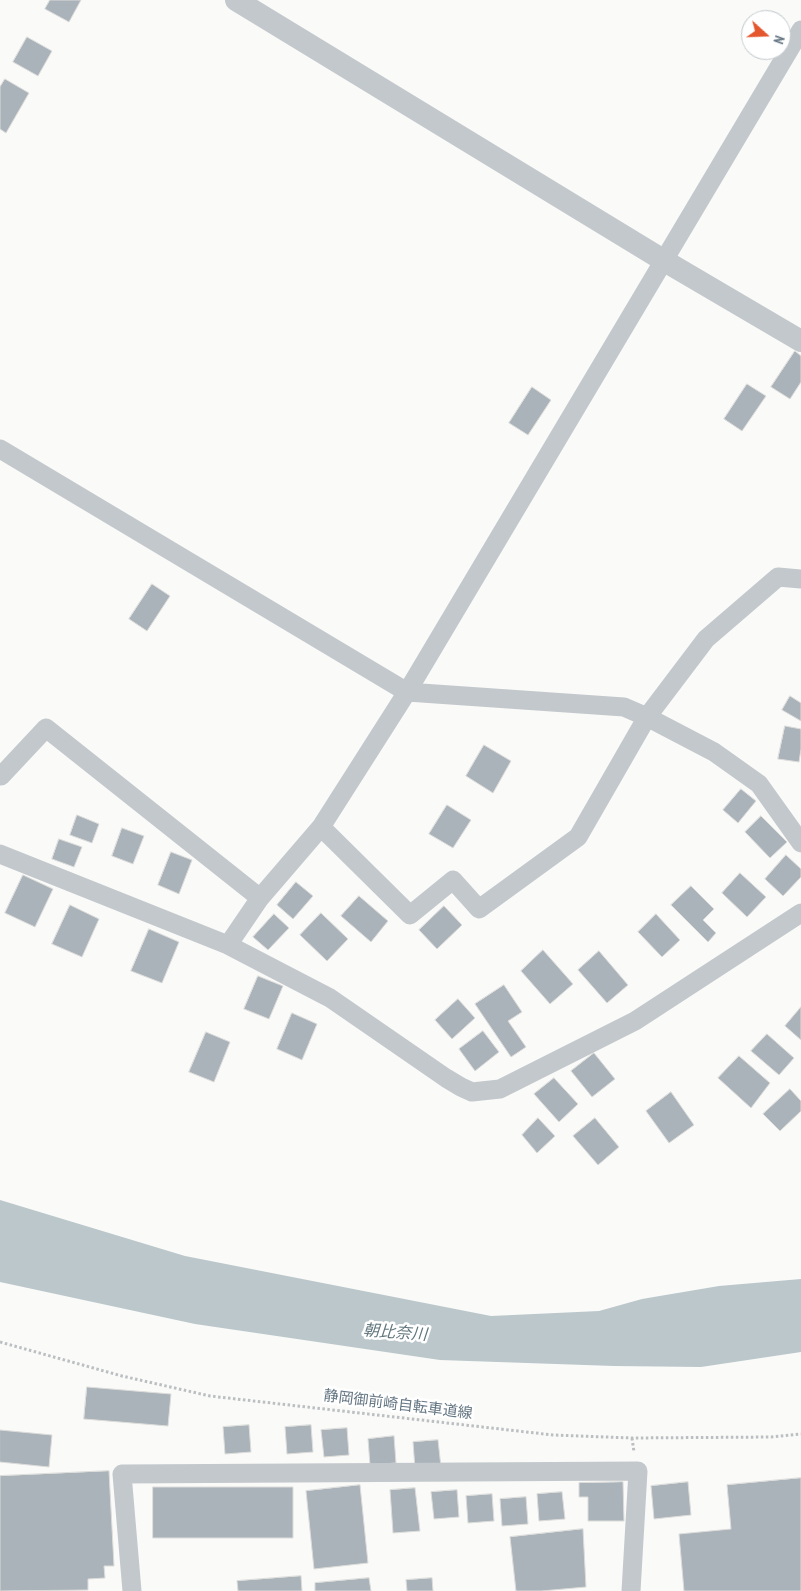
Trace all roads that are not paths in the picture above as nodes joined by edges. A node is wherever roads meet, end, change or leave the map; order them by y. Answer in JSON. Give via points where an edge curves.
{"nodes":[{"id":1,"x":236,"y":0,"type":"edge"},
{"id":2,"x":801,"y":30,"type":"edge"},
{"id":3,"x":663,"y":260,"type":"junction"},
{"id":4,"x":801,"y":341,"type":"edge"},
{"id":5,"x":0,"y":449,"type":"edge"},
{"id":6,"x":801,"y":579,"type":"edge"},
{"id":7,"x":407,"y":692,"type":"junction"},
{"id":8,"x":647,"y":717,"type":"junction"},
{"id":9,"x":0,"y":777,"type":"edge"},
{"id":10,"x":321,"y":827,"type":"junction"},
{"id":11,"x":801,"y":843,"type":"edge"},
{"id":12,"x":0,"y":854,"type":"edge"},
{"id":13,"x":260,"y":898,"type":"junction"},
{"id":14,"x":801,"y":913,"type":"edge"},
{"id":15,"x":228,"y":945,"type":"junction"},
{"id":16,"x":132,"y":1591,"type":"edge"},
{"id":17,"x":631,"y":1591,"type":"edge"}],
"edges":[{"from":1,"to":3,"type":"street"},
{"from":2,"to":3,"type":"street"},
{"from":3,"to":4,"type":"street"},
{"from":3,"to":7,"type":"street"},
{"from":5,"to":7,"type":"street"},
{"from":6,"to":8,"type":"street","via":[[778,577],[706,639]]},
{"from":7,"to":8,"type":"street","via":[[624,707]]},
{"from":7,"to":10,"type":"street"},
{"from":8,"to":10,"type":"street","via":[[578,837],[479,909],[454,880],[410,915]]},
{"from":8,"to":11,"type":"street","via":[[714,752],[758,784]]},
{"from":9,"to":13,"type":"street","via":[[46,728]]},
{"from":10,"to":13,"type":"street"},
{"from":12,"to":15,"type":"street"},
{"from":13,"to":15,"type":"street"},
{"from":14,"to":15,"type":"street","via":[[635,1021],[500,1089],[472,1092],[446,1078],[330,998]]},
{"from":16,"to":17,"type":"street","via":[[122,1474],[638,1471]]}]}
